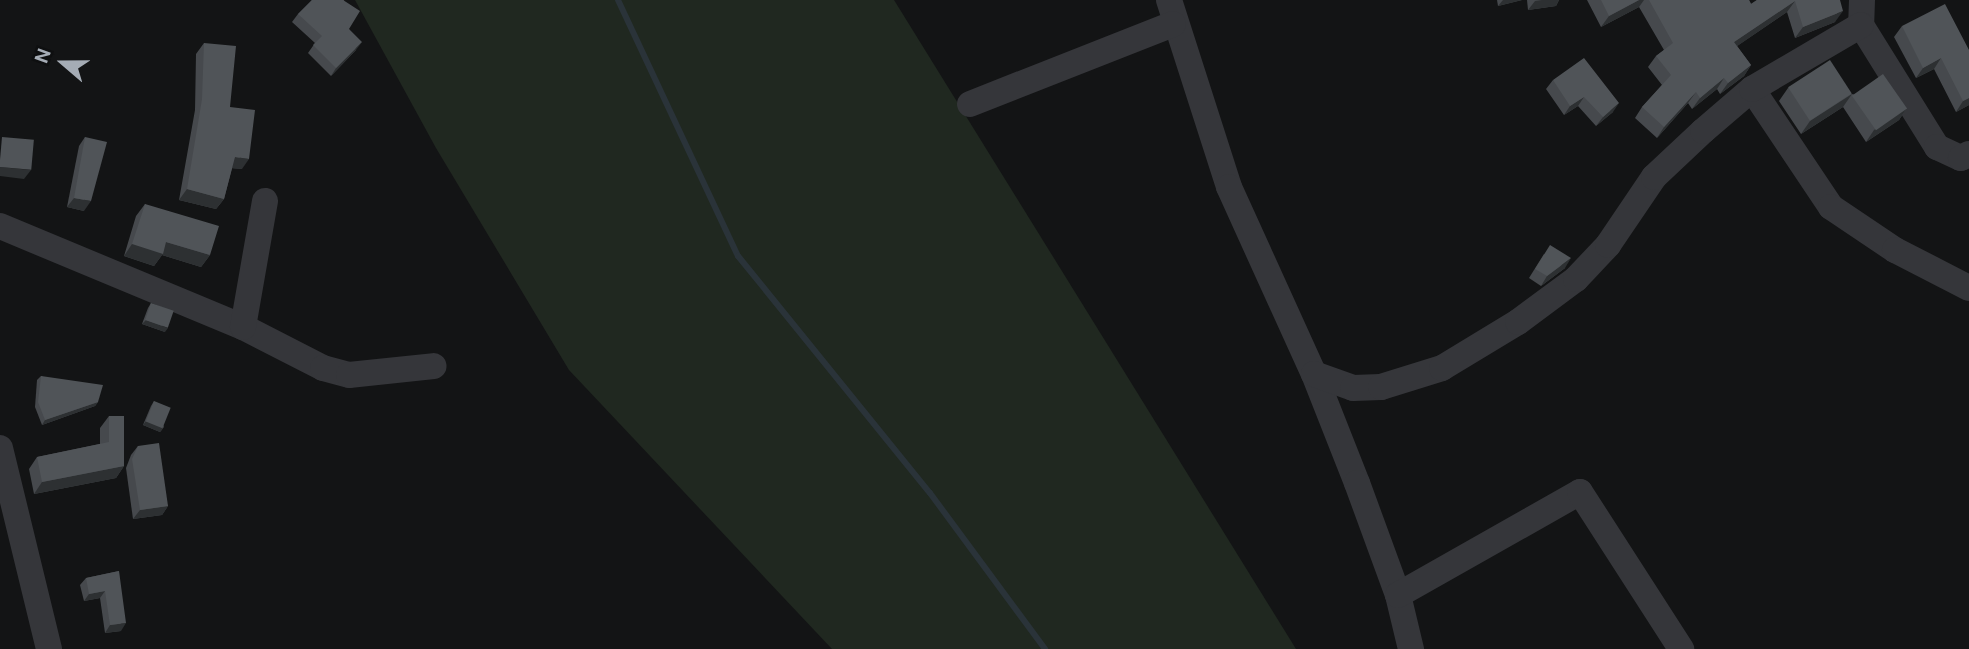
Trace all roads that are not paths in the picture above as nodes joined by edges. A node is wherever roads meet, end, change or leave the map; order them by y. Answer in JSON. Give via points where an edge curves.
{"nodes":[{"id":1,"x":1171,"y":12,"type":"edge"},
{"id":2,"x":1862,"y":13,"type":"edge"},
{"id":3,"x":1752,"y":89,"type":"junction"},
{"id":4,"x":970,"y":104,"type":"dead end"},
{"id":5,"x":1969,"y":154,"type":"edge"},
{"id":6,"x":265,"y":201,"type":"dead end"},
{"id":7,"x":0,"y":226,"type":"edge"},
{"id":8,"x":1969,"y":288,"type":"edge"},
{"id":9,"x":243,"y":327,"type":"junction"},
{"id":10,"x":434,"y":366,"type":"dead end"},
{"id":11,"x":1314,"y":374,"type":"junction"},
{"id":12,"x":0,"y":448,"type":"edge"},
{"id":13,"x":1398,"y":596,"type":"junction"},
{"id":14,"x":49,"y":649,"type":"edge"},
{"id":15,"x":1411,"y":649,"type":"edge"},
{"id":16,"x":1681,"y":649,"type":"edge"}],
"edges":[{"from":1,"to":4,"type":"street"},
{"from":1,"to":11,"type":"street","via":[[1229,187]]},
{"from":2,"to":3,"type":"street"},
{"from":2,"to":5,"type":"street","via":[[1937,147],[1961,158]]},
{"from":3,"to":8,"type":"street","via":[[1831,207],[1895,250]]},
{"from":3,"to":11,"type":"street","via":[[1654,177],[1608,245],[1576,279],[1518,322],[1442,368],[1381,387],[1353,388]]},
{"from":6,"to":9,"type":"street"},
{"from":7,"to":9,"type":"street"},
{"from":9,"to":10,"type":"street","via":[[323,369],[349,375]]},
{"from":11,"to":13,"type":"street"},
{"from":12,"to":14,"type":"street"},
{"from":13,"to":15,"type":"street"},
{"from":13,"to":16,"type":"street","via":[[1580,492],[1587,496]]}]}
